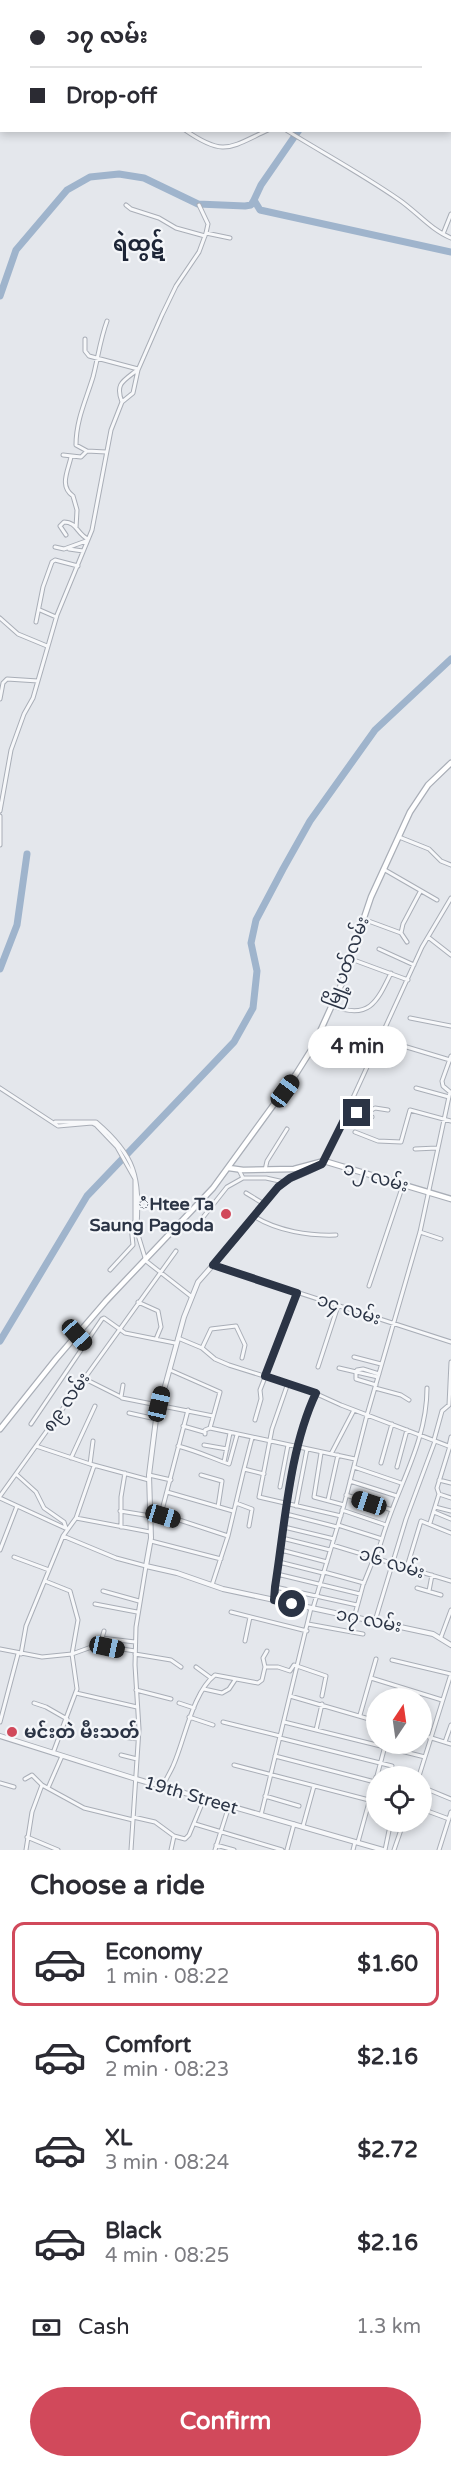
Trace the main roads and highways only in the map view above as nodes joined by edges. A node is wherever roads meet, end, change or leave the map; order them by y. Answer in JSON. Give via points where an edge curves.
{"nodes":[{"id":1,"x":450,"y":766,"type":"edge"},
{"id":2,"x":229,"y":1168,"type":"junction"},
{"id":3,"x":451,"y":1199,"type":"edge"},
{"id":4,"x":0,"y":1429,"type":"edge"}],
"edges":[{"from":1,"to":2,"type":"main road","name":"မြို့ပတ်လမ်း","via":[[421,794],[399,837],[313,1047]]},
{"from":2,"to":3,"type":"main road","name":"၁၂ လမ်း","via":[[294,1168],[324,1161]]},
{"from":2,"to":4,"type":"main road","name":"မြို့ပတ်လမ်း","via":[[77,1335]]}]}
